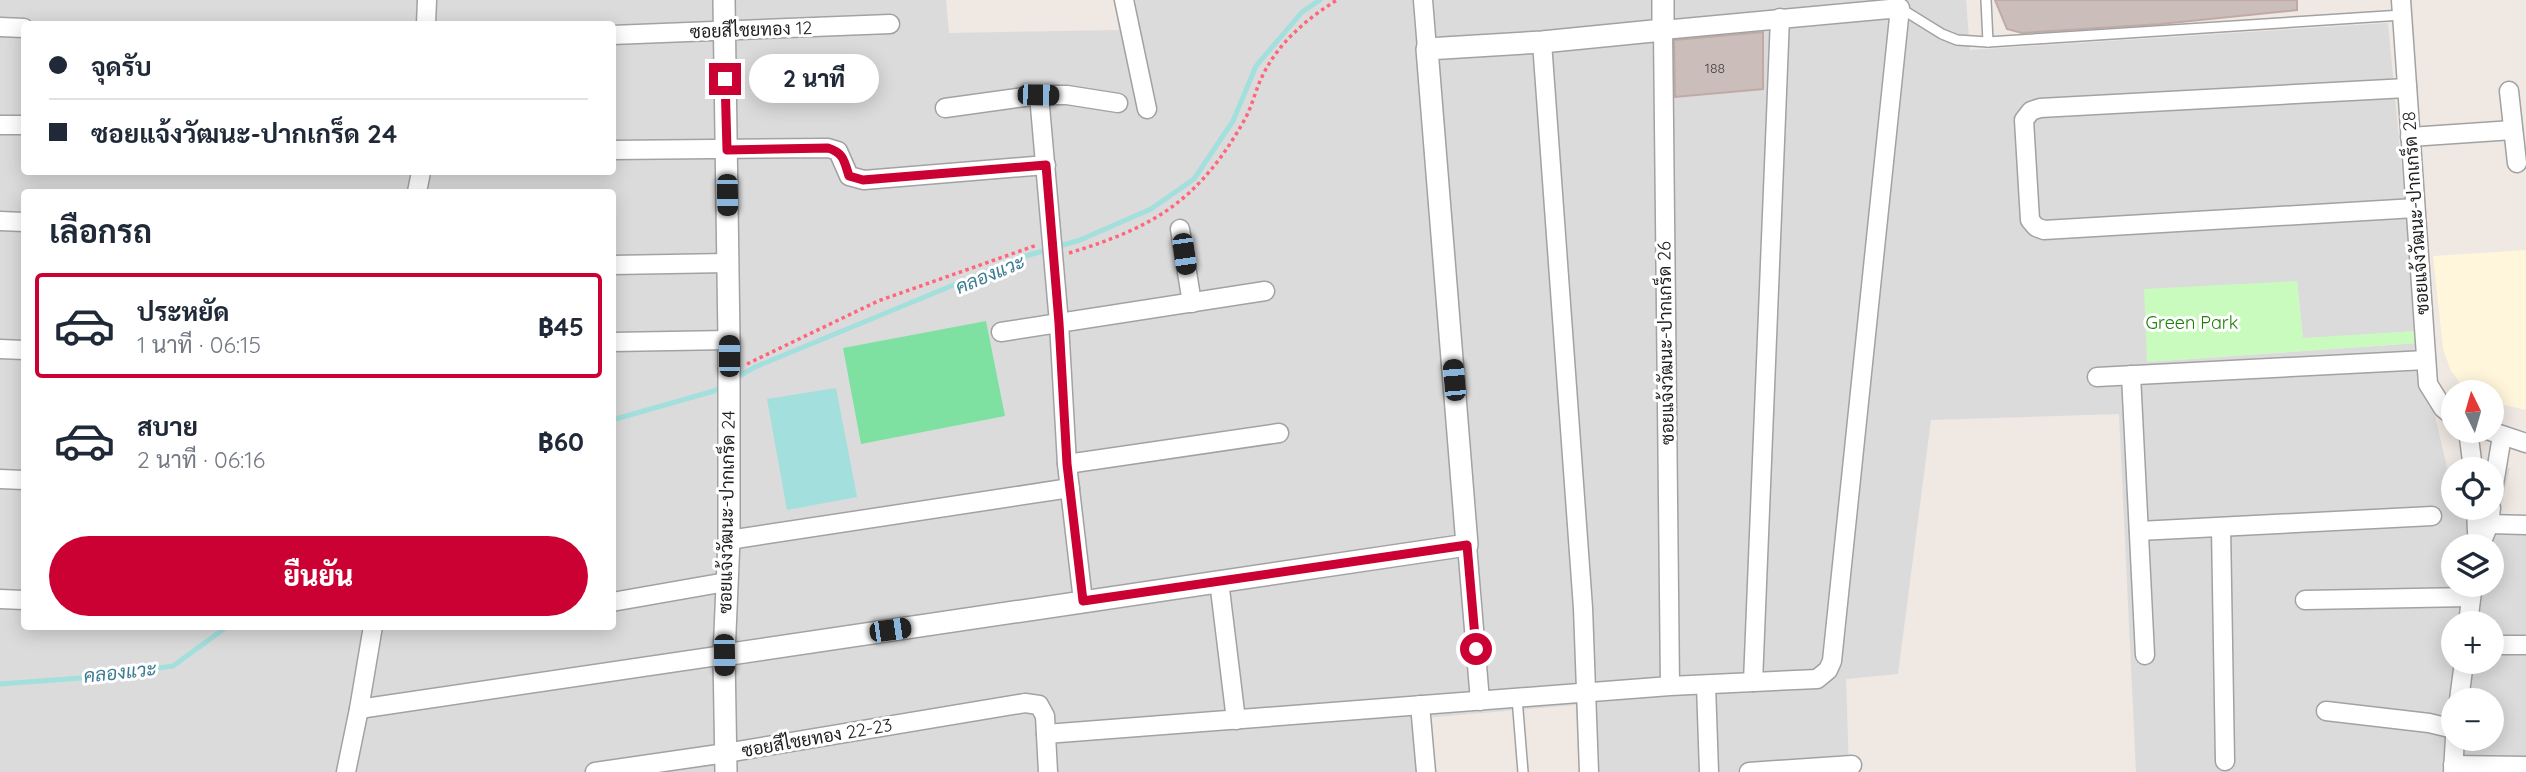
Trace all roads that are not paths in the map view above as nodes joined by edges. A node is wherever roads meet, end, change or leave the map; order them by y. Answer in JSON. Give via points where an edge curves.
{"nodes":[{"id":1,"x":427,"y":0,"type":"edge"},
{"id":2,"x":724,"y":0,"type":"edge"},
{"id":3,"x":1124,"y":0,"type":"edge"},
{"id":4,"x":1423,"y":0,"type":"edge"},
{"id":5,"x":1663,"y":0,"type":"edge"},
{"id":6,"x":1986,"y":0,"type":"edge"},
{"id":7,"x":2401,"y":7,"type":"edge"},
{"id":8,"x":1900,"y":8,"type":"junction"},
{"id":9,"x":1780,"y":18,"type":"junction"},
{"id":10,"x":426,"y":21,"type":"edge"},
{"id":11,"x":890,"y":24,"type":"dead end"},
{"id":12,"x":0,"y":27,"type":"edge"},
{"id":13,"x":21,"y":28,"type":"edge"},
{"id":14,"x":1663,"y":30,"type":"junction"},
{"id":15,"x":724,"y":32,"type":"junction"},
{"id":16,"x":616,"y":35,"type":"edge"},
{"id":17,"x":1542,"y":42,"type":"junction"},
{"id":18,"x":1988,"y":42,"type":"junction"},
{"id":19,"x":1427,"y":49,"type":"junction"},
{"id":20,"x":2407,"y":88,"type":"junction"},
{"id":21,"x":2509,"y":91,"type":"dead end"},
{"id":22,"x":1038,"y":95,"type":"junction"},
{"id":23,"x":1118,"y":103,"type":"dead end"},
{"id":24,"x":945,"y":108,"type":"dead end"},
{"id":25,"x":1147,"y":109,"type":"dead end"},
{"id":26,"x":0,"y":125,"type":"edge"},
{"id":27,"x":21,"y":125,"type":"edge"},
{"id":28,"x":2513,"y":130,"type":"junction"},
{"id":29,"x":2410,"y":137,"type":"junction"},
{"id":30,"x":616,"y":150,"type":"edge"},
{"id":31,"x":727,"y":150,"type":"junction"},
{"id":32,"x":2516,"y":163,"type":"dead end"},
{"id":33,"x":1046,"y":165,"type":"junction"},
{"id":34,"x":2416,"y":208,"type":"junction"},
{"id":35,"x":0,"y":221,"type":"edge"},
{"id":36,"x":21,"y":222,"type":"edge"},
{"id":37,"x":1180,"y":229,"type":"dead end"},
{"id":38,"x":728,"y":263,"type":"junction"},
{"id":39,"x":616,"y":265,"type":"edge"},
{"id":40,"x":1265,"y":291,"type":"dead end"},
{"id":41,"x":1192,"y":303,"type":"junction"},
{"id":42,"x":1059,"y":323,"type":"junction"},
{"id":43,"x":1001,"y":332,"type":"dead end"},
{"id":44,"x":729,"y":340,"type":"junction"},
{"id":45,"x":616,"y":342,"type":"edge"},
{"id":46,"x":0,"y":349,"type":"edge"},
{"id":47,"x":21,"y":350,"type":"edge"},
{"id":48,"x":2426,"y":360,"type":"junction"},
{"id":49,"x":2132,"y":375,"type":"junction"},
{"id":50,"x":2097,"y":377,"type":"dead end"},
{"id":51,"x":2441,"y":405,"type":"edge"},
{"id":52,"x":1279,"y":433,"type":"dead end"},
{"id":53,"x":2504,"y":436,"type":"edge"},
{"id":54,"x":2526,"y":443,"type":"edge"},
{"id":55,"x":1067,"y":464,"type":"junction"},
{"id":56,"x":0,"y":480,"type":"edge"},
{"id":57,"x":21,"y":480,"type":"edge"},
{"id":58,"x":1070,"y":488,"type":"junction"},
{"id":59,"x":2431,"y":516,"type":"dead end"},
{"id":60,"x":2504,"y":520,"type":"edge"},
{"id":61,"x":2526,"y":525,"type":"edge"},
{"id":62,"x":2221,"y":527,"type":"junction"},
{"id":63,"x":2139,"y":531,"type":"junction"},
{"id":64,"x":729,"y":540,"type":"junction"},
{"id":65,"x":1467,"y":545,"type":"junction"},
{"id":66,"x":1219,"y":581,"type":"junction"},
{"id":67,"x":726,"y":582,"type":"junction"},
{"id":68,"x":2441,"y":593,"type":"edge"},
{"id":69,"x":0,"y":600,"type":"edge"},
{"id":70,"x":21,"y":600,"type":"edge"},
{"id":71,"x":2305,"y":600,"type":"dead end"},
{"id":72,"x":1083,"y":601,"type":"junction"},
{"id":73,"x":616,"y":602,"type":"edge"},
{"id":74,"x":372,"y":630,"type":"edge"},
{"id":75,"x":2504,"y":645,"type":"edge"},
{"id":76,"x":2526,"y":645,"type":"edge"},
{"id":77,"x":724,"y":655,"type":"junction"},
{"id":78,"x":2145,"y":655,"type":"dead end"},
{"id":79,"x":1752,"y":682,"type":"junction"},
{"id":80,"x":1706,"y":685,"type":"junction"},
{"id":81,"x":1670,"y":686,"type":"junction"},
{"id":82,"x":1586,"y":693,"type":"junction"},
{"id":83,"x":1517,"y":698,"type":"junction"},
{"id":84,"x":1480,"y":701,"type":"junction"},
{"id":85,"x":1420,"y":705,"type":"junction"},
{"id":86,"x":359,"y":709,"type":"junction"},
{"id":87,"x":2326,"y":711,"type":"dead end"},
{"id":88,"x":1236,"y":720,"type":"junction"},
{"id":89,"x":2441,"y":726,"type":"edge"},
{"id":90,"x":1046,"y":734,"type":"junction"},
{"id":91,"x":2225,"y":761,"type":"dead end"},
{"id":92,"x":726,"y":762,"type":"edge"},
{"id":93,"x":1852,"y":765,"type":"dead end"},
{"id":94,"x":2526,"y":766,"type":"edge"},
{"id":95,"x":2453,"y":768,"type":"edge"},
{"id":96,"x":346,"y":772,"type":"edge"},
{"id":97,"x":594,"y":772,"type":"edge"},
{"id":98,"x":1048,"y":772,"type":"edge"},
{"id":99,"x":1426,"y":772,"type":"edge"},
{"id":100,"x":1523,"y":772,"type":"edge"},
{"id":101,"x":1589,"y":772,"type":"edge"},
{"id":102,"x":1709,"y":772,"type":"edge"},
{"id":103,"x":1749,"y":772,"type":"edge"}],
"edges":[{"from":1,"to":10,"type":"street"},
{"from":2,"to":15,"type":"street","name":"ซอยแจ้งวัฒนะ-ปากเกร็ด 24"},
{"from":3,"to":25,"type":"street"},
{"from":4,"to":19,"type":"street"},
{"from":5,"to":14,"type":"street","name":"ซอยแจ้งวัฒนะ-ปากเกร็ด 26"},
{"from":6,"to":18,"type":"lane"},
{"from":7,"to":18,"type":"lane"},
{"from":7,"to":20,"type":"street","name":"ซอยแจ้งวัฒนะ-ปากเกร็ด 28"},
{"from":8,"to":9,"type":"street"},
{"from":8,"to":18,"type":"lane","via":[[1956,40]]},
{"from":8,"to":79,"type":"street","via":[[1832,661],[1817,679]]},
{"from":9,"to":14,"type":"street"},
{"from":9,"to":79,"type":"street"},
{"from":11,"to":15,"type":"street","name":"ซอยสีไชยทอง 12"},
{"from":12,"to":13,"type":"street"},
{"from":14,"to":17,"type":"street"},
{"from":14,"to":81,"type":"street","name":"ซอยแจ้งวัฒนะ-ปากเกร็ด 26"},
{"from":15,"to":16,"type":"street","name":"ซอยสีไชยทอง 12"},
{"from":15,"to":31,"type":"street","name":"ซอยแจ้งวัฒนะ-ปากเกร็ด 24"},
{"from":17,"to":19,"type":"street"},
{"from":17,"to":82,"type":"street"},
{"from":19,"to":65,"type":"street"},
{"from":20,"to":29,"type":"street","name":"ซอยแจ้งวัฒนะ-ปากเกร็ด 28"},
{"from":20,"to":34,"type":"street","via":[[2031,111],[2024,120],[2031,220],[2044,230]]},
{"from":21,"to":28,"type":"street"},
{"from":22,"to":23,"type":"street"},
{"from":22,"to":24,"type":"street"},
{"from":22,"to":33,"type":"street"},
{"from":26,"to":27,"type":"street"},
{"from":28,"to":29,"type":"street"},
{"from":28,"to":32,"type":"street"},
{"from":29,"to":34,"type":"street","name":"ซอยแจ้งวัฒนะ-ปากเกร็ด 28"},
{"from":30,"to":31,"type":"street"},
{"from":31,"to":33,"type":"street","via":[[828,148],[842,156],[849,176],[863,180]]},
{"from":31,"to":38,"type":"street","name":"ซอยแจ้งวัฒนะ-ปากเกร็ด 24"},
{"from":33,"to":42,"type":"street"},
{"from":34,"to":48,"type":"street","name":"ซอยแจ้งวัฒนะ-ปากเกร็ด 28"},
{"from":35,"to":36,"type":"street"},
{"from":37,"to":41,"type":"street"},
{"from":38,"to":39,"type":"street"},
{"from":38,"to":44,"type":"street","name":"ซอยแจ้งวัฒนะ-ปากเกร็ด 24"},
{"from":40,"to":41,"type":"street"},
{"from":41,"to":42,"type":"street"},
{"from":42,"to":43,"type":"street"},
{"from":42,"to":55,"type":"street"},
{"from":44,"to":45,"type":"street"},
{"from":44,"to":64,"type":"street","name":"ซอยแจ้งวัฒนะ-ปากเกร็ด 24"},
{"from":46,"to":47,"type":"street"},
{"from":48,"to":49,"type":"street"},
{"from":48,"to":51,"type":"street","name":"ซอยแจ้งวัฒนะ-ปากเกร็ด 28","via":[[2428,384]]},
{"from":49,"to":50,"type":"street"},
{"from":49,"to":63,"type":"street"},
{"from":52,"to":55,"type":"street"},
{"from":53,"to":54,"type":"street"},
{"from":55,"to":58,"type":"street"},
{"from":56,"to":57,"type":"street"},
{"from":58,"to":64,"type":"street"},
{"from":58,"to":72,"type":"street"},
{"from":59,"to":62,"type":"street"},
{"from":60,"to":61,"type":"street"},
{"from":62,"to":63,"type":"street"},
{"from":62,"to":91,"type":"street"},
{"from":63,"to":78,"type":"street"},
{"from":64,"to":67,"type":"street","name":"ซอยแจ้งวัฒนะ-ปากเกร็ด 24"},
{"from":65,"to":66,"type":"street"},
{"from":65,"to":84,"type":"street"},
{"from":66,"to":72,"type":"street"},
{"from":66,"to":88,"type":"street"},
{"from":67,"to":73,"type":"street"},
{"from":67,"to":77,"type":"street","name":"ซอยแจ้งวัฒนะ-ปากเกร็ด 24"},
{"from":68,"to":71,"type":"street"},
{"from":69,"to":70,"type":"street"},
{"from":72,"to":77,"type":"street"},
{"from":74,"to":86,"type":"street"},
{"from":75,"to":76,"type":"street"},
{"from":77,"to":86,"type":"street"},
{"from":77,"to":92,"type":"street","name":"ซอยแจ้งวัฒนะ-ปากเกร็ด 24"},
{"from":79,"to":80,"type":"street"},
{"from":80,"to":81,"type":"street"},
{"from":80,"to":102,"type":"street"},
{"from":81,"to":82,"type":"street"},
{"from":82,"to":83,"type":"street"},
{"from":82,"to":101,"type":"street"},
{"from":83,"to":84,"type":"street"},
{"from":83,"to":100,"type":"lane"},
{"from":84,"to":85,"type":"street"},
{"from":85,"to":88,"type":"street"},
{"from":85,"to":99,"type":"street"},
{"from":86,"to":96,"type":"street"},
{"from":87,"to":89,"type":"street"},
{"from":88,"to":90,"type":"street"},
{"from":90,"to":92,"type":"street","name":"ซอยสีไชยทอง 22-23","via":[[1039,705],[1025,703]]},
{"from":90,"to":98,"type":"street"},
{"from":92,"to":97,"type":"street","name":"ซอยสีไชยทอง 22-23"},
{"from":93,"to":103,"type":"street"},
{"from":94,"to":95,"type":"street"}]}
